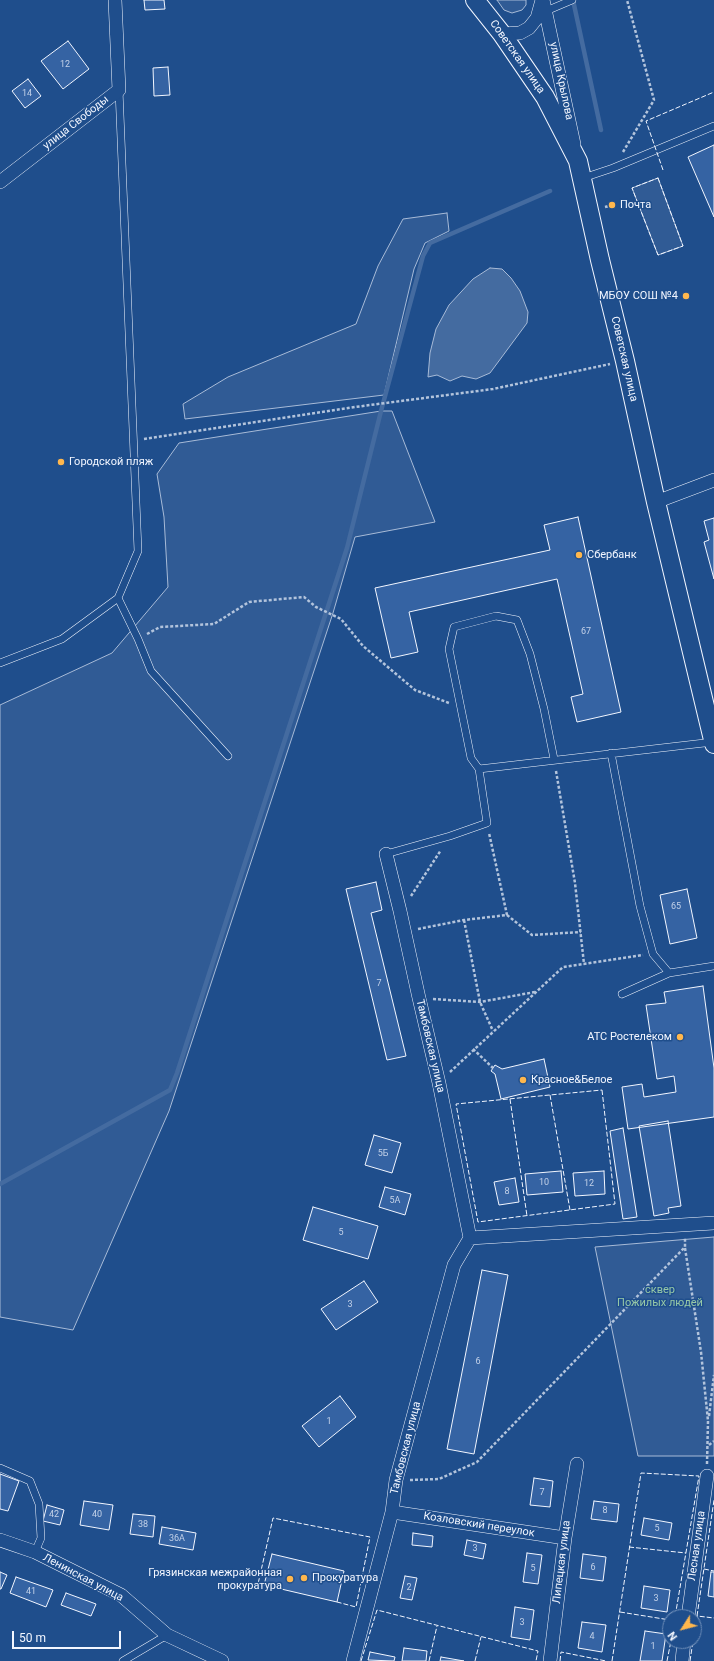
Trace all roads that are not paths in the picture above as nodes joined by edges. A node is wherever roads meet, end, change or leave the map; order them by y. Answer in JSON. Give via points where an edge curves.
{"nodes":[{"id":1,"x":115,"y":0,"type":"edge"},
{"id":2,"x":475,"y":0,"type":"edge"},
{"id":3,"x":572,"y":0,"type":"edge"},
{"id":4,"x":544,"y":4,"type":"edge"},
{"id":5,"x":502,"y":34,"type":"junction"},
{"id":6,"x":119,"y":90,"type":"junction"},
{"id":7,"x":714,"y":126,"type":"edge"},
{"id":8,"x":580,"y":170,"type":"junction"},
{"id":9,"x":0,"y":182,"type":"edge"},
{"id":10,"x":714,"y":480,"type":"edge"},
{"id":11,"x":656,"y":502,"type":"junction"},
{"id":12,"x":118,"y":598,"type":"junction"},
{"id":13,"x":0,"y":663,"type":"edge"},
{"id":14,"x":714,"y":743,"type":"edge"},
{"id":15,"x":611,"y":753,"type":"junction"},
{"id":16,"x":228,"y":756,"type":"dead end"},
{"id":17,"x":554,"y":759,"type":"junction"},
{"id":18,"x":479,"y":769,"type":"junction"},
{"id":19,"x":386,"y":854,"type":"joint"},
{"id":20,"x":714,"y":966,"type":"edge"},
{"id":21,"x":669,"y":973,"type":"junction"},
{"id":22,"x":622,"y":994,"type":"dead end"},
{"id":23,"x":714,"y":1222,"type":"edge"},
{"id":24,"x":470,"y":1238,"type":"junction"},
{"id":25,"x":577,"y":1464,"type":"dead end"},
{"id":26,"x":0,"y":1468,"type":"edge"},
{"id":27,"x":707,"y":1476,"type":"road end"},
{"id":28,"x":392,"y":1512,"type":"junction"},
{"id":29,"x":565,"y":1538,"type":"junction"},
{"id":30,"x":0,"y":1540,"type":"edge"},
{"id":31,"x":35,"y":1552,"type":"junction"},
{"id":32,"x":689,"y":1609,"type":"edge"},
{"id":33,"x":167,"y":1635,"type":"junction"},
{"id":34,"x":683,"y":1649,"type":"edge"},
{"id":35,"x":123,"y":1661,"type":"edge"},
{"id":36,"x":222,"y":1661,"type":"edge"},
{"id":37,"x":354,"y":1661,"type":"edge"},
{"id":38,"x":550,"y":1661,"type":"edge"},
{"id":39,"x":682,"y":1661,"type":"edge"}],
"edges":[{"from":1,"to":6,"type":"street","name":"улица Свободы"},
{"from":2,"to":5,"type":"main road","name":"Советская улица"},
{"from":3,"to":4,"type":"lane"},
{"from":4,"to":5,"type":"street","via":[[529,28],[520,33]]},
{"from":4,"to":8,"type":"street","name":"улица Крылова"},
{"from":5,"to":8,"type":"main road","name":"Советская улица","via":[[545,97]]},
{"from":6,"to":9,"type":"street","name":"улица Свободы"},
{"from":6,"to":12,"type":"lane","via":[[138,551]]},
{"from":7,"to":8,"type":"lane","via":[[613,168]]},
{"from":8,"to":11,"type":"main road","name":"Советская улица"},
{"from":10,"to":11,"type":"street"},
{"from":11,"to":14,"type":"main road","name":"Советская улица"},
{"from":12,"to":13,"type":"lane","via":[[62,639]]},
{"from":12,"to":16,"type":"lane","via":[[151,671]]},
{"from":14,"to":15,"type":"lane"},
{"from":15,"to":17,"type":"lane"},
{"from":15,"to":21,"type":"lane","via":[[640,906],[653,954]]},
{"from":17,"to":18,"type":"lane"},
{"from":17,"to":18,"type":"lane","via":[[544,709],[517,620],[496,616],[454,627],[449,649],[471,758]]},
{"from":18,"to":19,"type":"lane","via":[[487,823]]},
{"from":19,"to":24,"type":"street","name":"Тамбовская улица","via":[[439,1083]]},
{"from":20,"to":21,"type":"lane"},
{"from":21,"to":22,"type":"lane"},
{"from":23,"to":24,"type":"street","via":[[685,1226]]},
{"from":24,"to":28,"type":"street","name":"Тамбовская улица","via":[[454,1265],[396,1480]]},
{"from":25,"to":29,"type":"street","name":"Липецкая улица"},
{"from":26,"to":31,"type":"lane","via":[[30,1481],[39,1504],[41,1538]]},
{"from":27,"to":32,"type":"street","name":"Лесная улица"},
{"from":28,"to":29,"type":"street","name":"Козловский переулок"},
{"from":28,"to":37,"type":"street","name":"Тамбовская улица"},
{"from":29,"to":38,"type":"street","name":"Липецкая улица"},
{"from":30,"to":31,"type":"street","name":"Ленинская улица"},
{"from":31,"to":33,"type":"street","name":"Ленинская улица","via":[[121,1595]]},
{"from":33,"to":35,"type":"lane"},
{"from":33,"to":36,"type":"street","name":"Ленинская улица"},
{"from":34,"to":39,"type":"street"}]}
